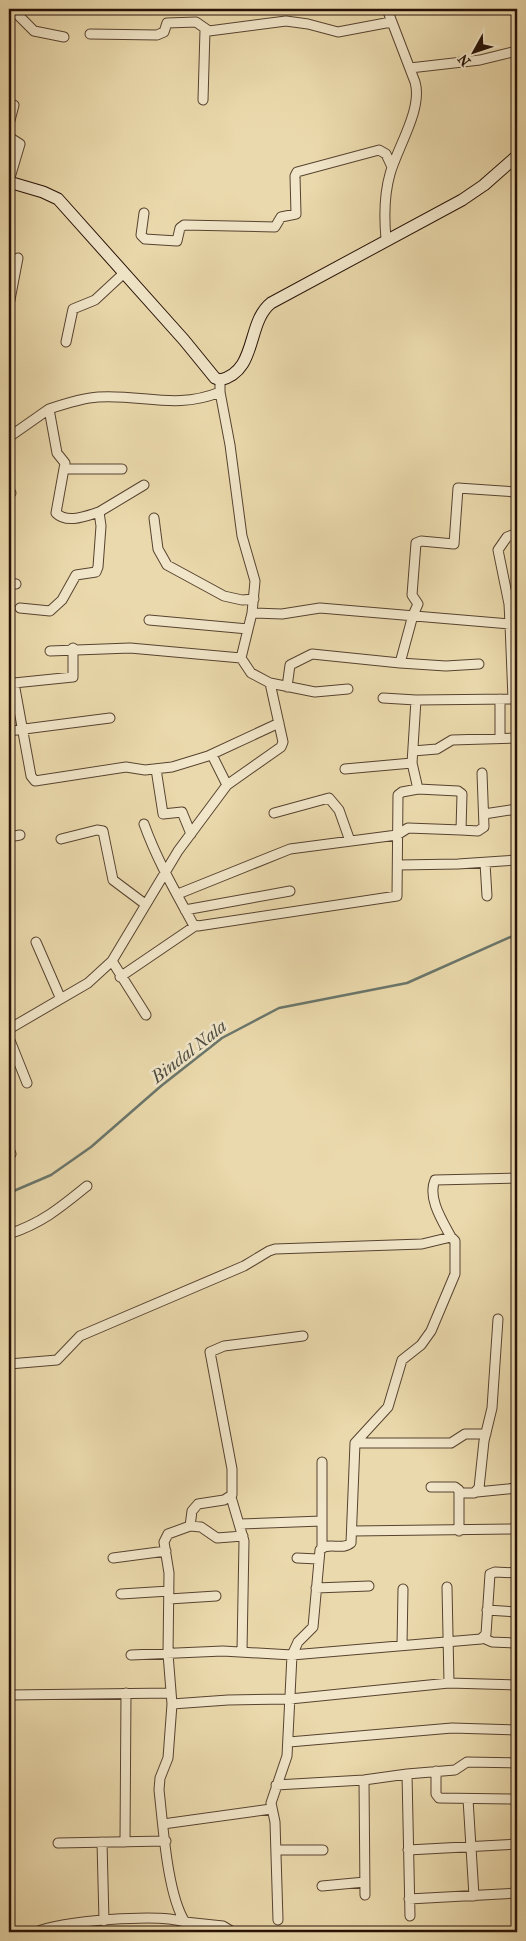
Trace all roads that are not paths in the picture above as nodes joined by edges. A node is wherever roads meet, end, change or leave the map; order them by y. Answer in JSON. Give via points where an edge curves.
{"nodes":[{"id":1,"x":12,"y":9,"type":"edge"},
{"id":2,"x":387,"y":9,"type":"edge"},
{"id":3,"x":391,"y":22,"type":"junction"},
{"id":4,"x":205,"y":30,"type":"junction"},
{"id":5,"x":90,"y":34,"type":"dead end"},
{"id":6,"x":64,"y":37,"type":"dead end"},
{"id":7,"x":517,"y":51,"type":"edge"},
{"id":8,"x":410,"y":68,"type":"junction"},
{"id":9,"x":203,"y":100,"type":"dead end"},
{"id":10,"x":14,"y":105,"type":"dead end"},
{"id":11,"x":9,"y":124,"type":"edge"},
{"id":12,"x":9,"y":138,"type":"edge"},
{"id":13,"x":517,"y":156,"type":"edge"},
{"id":14,"x":392,"y":166,"type":"junction"},
{"id":15,"x":9,"y":182,"type":"edge"},
{"id":16,"x":144,"y":213,"type":"dead end"},
{"id":17,"x":386,"y":239,"type":"junction"},
{"id":18,"x":18,"y":258,"type":"dead end"},
{"id":19,"x":123,"y":274,"type":"junction"},
{"id":20,"x":10,"y":287,"type":"edge"},
{"id":21,"x":9,"y":305,"type":"edge"},
{"id":22,"x":66,"y":342,"type":"dead end"},
{"id":23,"x":220,"y":386,"type":"junction"},
{"id":24,"x":49,"y":409,"type":"junction"},
{"id":25,"x":9,"y":437,"type":"edge"},
{"id":26,"x":122,"y":468,"type":"dead end"},
{"id":27,"x":64,"y":469,"type":"junction"},
{"id":28,"x":144,"y":484,"type":"dead end"},
{"id":29,"x":517,"y":492,"type":"edge"},
{"id":30,"x":99,"y":512,"type":"junction"},
{"id":31,"x":154,"y":518,"type":"dead end"},
{"id":32,"x":517,"y":533,"type":"edge"},
{"id":33,"x":254,"y":599,"type":"junction"},
{"id":34,"x":513,"y":603,"type":"edge"},
{"id":35,"x":20,"y":608,"type":"dead end"},
{"id":36,"x":252,"y":613,"type":"junction"},
{"id":37,"x":413,"y":615,"type":"junction"},
{"id":38,"x":149,"y":620,"type":"dead end"},
{"id":39,"x":510,"y":624,"type":"junction"},
{"id":40,"x":248,"y":629,"type":"junction"},
{"id":41,"x":515,"y":639,"type":"edge"},
{"id":42,"x":73,"y":648,"type":"junction"},
{"id":43,"x":50,"y":651,"type":"dead end"},
{"id":44,"x":241,"y":658,"type":"junction"},
{"id":45,"x":400,"y":663,"type":"junction"},
{"id":46,"x":479,"y":664,"type":"dead end"},
{"id":47,"x":270,"y":683,"type":"junction"},
{"id":48,"x":287,"y":687,"type":"junction"},
{"id":49,"x":348,"y":689,"type":"dead end"},
{"id":50,"x":383,"y":698,"type":"dead end"},
{"id":51,"x":416,"y":700,"type":"junction"},
{"id":52,"x":500,"y":700,"type":"junction"},
{"id":53,"x":110,"y":718,"type":"dead end"},
{"id":54,"x":279,"y":723,"type":"junction"},
{"id":55,"x":21,"y":729,"type":"junction"},
{"id":56,"x":9,"y":731,"type":"edge"},
{"id":57,"x":500,"y":738,"type":"junction"},
{"id":58,"x":517,"y":738,"type":"edge"},
{"id":59,"x":413,"y":751,"type":"junction"},
{"id":60,"x":212,"y":755,"type":"junction"},
{"id":61,"x":412,"y":763,"type":"junction"},
{"id":62,"x":156,"y":769,"type":"junction"},
{"id":63,"x":345,"y":769,"type":"dead end"},
{"id":64,"x":482,"y":773,"type":"dead end"},
{"id":65,"x":227,"y":785,"type":"junction"},
{"id":66,"x":418,"y":789,"type":"junction"},
{"id":67,"x":517,"y":809,"type":"edge"},
{"id":68,"x":274,"y":812,"type":"dead end"},
{"id":69,"x":484,"y":814,"type":"junction"},
{"id":70,"x":144,"y":824,"type":"dead end"},
{"id":71,"x":461,"y":830,"type":"junction"},
{"id":72,"x":191,"y":834,"type":"junction"},
{"id":73,"x":20,"y":835,"type":"dead end"},
{"id":74,"x":397,"y":835,"type":"junction"},
{"id":75,"x":9,"y":837,"type":"edge"},
{"id":76,"x":61,"y":839,"type":"dead end"},
{"id":77,"x":350,"y":841,"type":"junction"},
{"id":78,"x":517,"y":860,"type":"edge"},
{"id":79,"x":485,"y":863,"type":"junction"},
{"id":80,"x":399,"y":865,"type":"junction"},
{"id":81,"x":164,"y":874,"type":"junction"},
{"id":82,"x":290,"y":891,"type":"dead end"},
{"id":83,"x":178,"y":894,"type":"junction"},
{"id":84,"x":487,"y":896,"type":"dead end"},
{"id":85,"x":145,"y":904,"type":"junction"},
{"id":86,"x":185,"y":910,"type":"junction"},
{"id":87,"x":196,"y":926,"type":"junction"},
{"id":88,"x":36,"y":942,"type":"dead end"},
{"id":89,"x":112,"y":962,"type":"junction"},
{"id":90,"x":120,"y":976,"type":"junction"},
{"id":91,"x":60,"y":997,"type":"junction"},
{"id":92,"x":146,"y":1015,"type":"dead end"},
{"id":93,"x":9,"y":1028,"type":"edge"},
{"id":94,"x":9,"y":1038,"type":"edge"},
{"id":95,"x":27,"y":1083,"type":"dead end"},
{"id":96,"x":517,"y":1178,"type":"edge"},
{"id":97,"x":87,"y":1186,"type":"dead end"},
{"id":98,"x":9,"y":1234,"type":"edge"},
{"id":99,"x":451,"y":1237,"type":"junction"},
{"id":100,"x":498,"y":1319,"type":"dead end"},
{"id":101,"x":303,"y":1336,"type":"dead end"},
{"id":102,"x":9,"y":1364,"type":"edge"},
{"id":103,"x":486,"y":1434,"type":"junction"},
{"id":104,"x":355,"y":1444,"type":"junction"},
{"id":105,"x":322,"y":1462,"type":"dead end"},
{"id":106,"x":431,"y":1487,"type":"dead end"},
{"id":107,"x":517,"y":1488,"type":"edge"},
{"id":108,"x":477,"y":1492,"type":"junction"},
{"id":109,"x":460,"y":1493,"type":"junction"},
{"id":110,"x":231,"y":1497,"type":"junction"},
{"id":111,"x":322,"y":1521,"type":"junction"},
{"id":112,"x":239,"y":1524,"type":"junction"},
{"id":113,"x":190,"y":1526,"type":"junction"},
{"id":114,"x":513,"y":1529,"type":"dead end"},
{"id":115,"x":353,"y":1530,"type":"junction"},
{"id":116,"x":459,"y":1531,"type":"junction"},
{"id":117,"x":243,"y":1536,"type":"junction"},
{"id":118,"x":322,"y":1547,"type":"junction"},
{"id":119,"x":166,"y":1551,"type":"junction"},
{"id":120,"x":113,"y":1558,"type":"dead end"},
{"id":121,"x":297,"y":1558,"type":"dead end"},
{"id":122,"x":318,"y":1559,"type":"junction"},
{"id":123,"x":517,"y":1573,"type":"edge"},
{"id":124,"x":369,"y":1586,"type":"dead end"},
{"id":125,"x":446,"y":1587,"type":"dead end"},
{"id":126,"x":316,"y":1588,"type":"junction"},
{"id":127,"x":403,"y":1589,"type":"dead end"},
{"id":128,"x":121,"y":1594,"type":"dead end"},
{"id":129,"x":169,"y":1595,"type":"junction"},
{"id":130,"x":216,"y":1596,"type":"dead end"},
{"id":131,"x":487,"y":1610,"type":"junction"},
{"id":132,"x":517,"y":1612,"type":"edge"},
{"id":133,"x":484,"y":1638,"type":"junction"},
{"id":134,"x":447,"y":1641,"type":"junction"},
{"id":135,"x":517,"y":1643,"type":"edge"},
{"id":136,"x":402,"y":1645,"type":"junction"},
{"id":137,"x":242,"y":1651,"type":"junction"},
{"id":138,"x":168,"y":1654,"type":"junction"},
{"id":139,"x":131,"y":1655,"type":"dead end"},
{"id":140,"x":292,"y":1655,"type":"junction"},
{"id":141,"x":449,"y":1683,"type":"junction"},
{"id":142,"x":517,"y":1684,"type":"edge"},
{"id":143,"x":126,"y":1693,"type":"junction"},
{"id":144,"x":171,"y":1693,"type":"junction"},
{"id":145,"x":9,"y":1695,"type":"edge"},
{"id":146,"x":290,"y":1699,"type":"junction"},
{"id":147,"x":172,"y":1704,"type":"junction"},
{"id":148,"x":517,"y":1730,"type":"edge"},
{"id":149,"x":289,"y":1742,"type":"junction"},
{"id":150,"x":517,"y":1763,"type":"edge"},
{"id":151,"x":436,"y":1771,"type":"junction"},
{"id":152,"x":407,"y":1774,"type":"junction"},
{"id":153,"x":364,"y":1780,"type":"junction"},
{"id":154,"x":276,"y":1786,"type":"junction"},
{"id":155,"x":468,"y":1799,"type":"junction"},
{"id":156,"x":517,"y":1800,"type":"edge"},
{"id":157,"x":271,"y":1809,"type":"junction"},
{"id":158,"x":163,"y":1824,"type":"junction"},
{"id":159,"x":166,"y":1841,"type":"junction"},
{"id":160,"x":102,"y":1842,"type":"junction"},
{"id":161,"x":125,"y":1842,"type":"junction"},
{"id":162,"x":58,"y":1843,"type":"dead end"},
{"id":163,"x":517,"y":1844,"type":"edge"},
{"id":164,"x":469,"y":1845,"type":"junction"},
{"id":165,"x":276,"y":1850,"type":"junction"},
{"id":166,"x":323,"y":1850,"type":"dead end"},
{"id":167,"x":408,"y":1850,"type":"junction"},
{"id":168,"x":365,"y":1882,"type":"junction"},
{"id":169,"x":322,"y":1886,"type":"dead end"},
{"id":170,"x":517,"y":1893,"type":"edge"},
{"id":171,"x":365,"y":1895,"type":"dead end"},
{"id":172,"x":474,"y":1896,"type":"junction"},
{"id":173,"x":409,"y":1899,"type":"junction"},
{"id":174,"x":410,"y":1916,"type":"dead end"},
{"id":175,"x":278,"y":1920,"type":"dead end"},
{"id":176,"x":104,"y":1921,"type":"junction"},
{"id":177,"x":185,"y":1922,"type":"junction"},
{"id":178,"x":36,"y":1932,"type":"edge"},
{"id":179,"x":233,"y":1932,"type":"edge"}],
"edges":[{"from":1,"to":6,"type":"street","via":[[34,31]]},
{"from":2,"to":3,"type":"street"},
{"from":3,"to":4,"type":"street","via":[[338,32],[286,21]]},
{"from":3,"to":8,"type":"street"},
{"from":4,"to":5,"type":"street","via":[[196,22],[175,22],[167,23],[164,32],[157,35]]},
{"from":4,"to":9,"type":"street"},
{"from":7,"to":8,"type":"street","via":[[473,62]]},
{"from":8,"to":14,"type":"street","via":[[417,97]]},
{"from":10,"to":11,"type":"street"},
{"from":12,"to":15,"type":"street","via":[[20,144]]},
{"from":13,"to":17,"type":"street","via":[[462,200]]},
{"from":14,"to":16,"type":"street","via":[[380,150],[297,172],[296,214],[282,217],[275,227],[184,225],[177,241],[145,239],[141,235]]},
{"from":14,"to":17,"type":"street","via":[[385,198]]},
{"from":15,"to":19,"type":"street","via":[[58,199]]},
{"from":17,"to":23,"type":"street","via":[[265,308],[244,362]]},
{"from":18,"to":20,"type":"street"},
{"from":19,"to":22,"type":"street","via":[[95,300],[74,308]]},
{"from":19,"to":23,"type":"street","via":[[184,340]]},
{"from":20,"to":21,"type":"street"},
{"from":23,"to":24,"type":"street","via":[[203,399],[186,402],[97,397]]},
{"from":23,"to":33,"type":"street","via":[[242,536],[254,574]]},
{"from":24,"to":25,"type":"street"},
{"from":24,"to":27,"type":"street","via":[[57,453],[64,460]]},
{"from":26,"to":27,"type":"street"},
{"from":27,"to":30,"type":"street","via":[[56,499],[56,514],[76,518]]},
{"from":28,"to":30,"type":"street"},
{"from":29,"to":37,"type":"street","via":[[458,488],[454,544],[421,540],[416,545],[412,595],[418,604]]},
{"from":30,"to":35,"type":"street","via":[[96,572],[76,575],[62,600],[50,611]]},
{"from":31,"to":33,"type":"street","via":[[158,549],[167,565],[224,596]]},
{"from":32,"to":34,"type":"street","via":[[507,537],[498,550]]},
{"from":33,"to":36,"type":"street"},
{"from":34,"to":39,"type":"street"},
{"from":36,"to":37,"type":"street","via":[[282,614],[320,608]]},
{"from":36,"to":40,"type":"street"},
{"from":37,"to":39,"type":"street"},
{"from":37,"to":45,"type":"street"},
{"from":38,"to":40,"type":"street"},
{"from":39,"to":41,"type":"street"},
{"from":40,"to":44,"type":"street"},
{"from":41,"to":52,"type":"street","via":[[514,697]]},
{"from":42,"to":43,"type":"street"},
{"from":42,"to":44,"type":"street","via":[[130,648]]},
{"from":42,"to":55,"type":"street","via":[[73,677],[14,684]]},
{"from":44,"to":47,"type":"street","via":[[251,674]]},
{"from":45,"to":46,"type":"street"},
{"from":45,"to":48,"type":"street","via":[[308,655],[290,664]]},
{"from":47,"to":48,"type":"street"},
{"from":47,"to":54,"type":"street"},
{"from":48,"to":49,"type":"street","via":[[315,692]]},
{"from":50,"to":51,"type":"street"},
{"from":51,"to":52,"type":"street"},
{"from":51,"to":59,"type":"street"},
{"from":52,"to":57,"type":"street"},
{"from":53,"to":55,"type":"street"},
{"from":54,"to":60,"type":"street"},
{"from":54,"to":65,"type":"street","via":[[281,747]]},
{"from":55,"to":56,"type":"street"},
{"from":55,"to":62,"type":"street","via":[[31,776],[35,781],[126,767]]},
{"from":57,"to":58,"type":"street"},
{"from":57,"to":59,"type":"street","via":[[452,740],[437,749]]},
{"from":59,"to":61,"type":"street"},
{"from":60,"to":62,"type":"street"},
{"from":60,"to":65,"type":"street"},
{"from":61,"to":63,"type":"street"},
{"from":61,"to":66,"type":"street"},
{"from":62,"to":72,"type":"street","via":[[163,814],[182,812]]},
{"from":64,"to":69,"type":"street"},
{"from":65,"to":72,"type":"street"},
{"from":66,"to":71,"type":"street","via":[[458,791],[462,794]]},
{"from":66,"to":74,"type":"street","via":[[398,796]]},
{"from":67,"to":69,"type":"street"},
{"from":68,"to":77,"type":"street","via":[[329,798],[339,810]]},
{"from":69,"to":71,"type":"street","via":[[485,824],[481,829]]},
{"from":70,"to":81,"type":"street"},
{"from":71,"to":74,"type":"street","via":[[408,828]]},
{"from":72,"to":81,"type":"street"},
{"from":73,"to":75,"type":"street"},
{"from":74,"to":77,"type":"street"},
{"from":74,"to":80,"type":"street"},
{"from":76,"to":85,"type":"street","via":[[102,831],[113,880]]},
{"from":77,"to":83,"type":"street","via":[[283,852]]},
{"from":78,"to":79,"type":"street"},
{"from":79,"to":80,"type":"street"},
{"from":79,"to":84,"type":"street"},
{"from":80,"to":87,"type":"street","via":[[395,897]]},
{"from":81,"to":83,"type":"street"},
{"from":81,"to":85,"type":"street"},
{"from":82,"to":86,"type":"street"},
{"from":83,"to":86,"type":"street"},
{"from":85,"to":89,"type":"street"},
{"from":86,"to":87,"type":"street"},
{"from":87,"to":90,"type":"street"},
{"from":88,"to":91,"type":"street"},
{"from":89,"to":90,"type":"street"},
{"from":89,"to":91,"type":"street","via":[[88,983]]},
{"from":90,"to":92,"type":"street"},
{"from":91,"to":93,"type":"street"},
{"from":94,"to":95,"type":"street"},
{"from":96,"to":99,"type":"street","via":[[436,1180],[437,1209]]},
{"from":97,"to":98,"type":"street","via":[[52,1215]]},
{"from":99,"to":102,"type":"street","via":[[427,1244],[269,1250],[244,1266],[80,1336],[57,1360]]},
{"from":99,"to":104,"type":"street","via":[[456,1246],[455,1274],[431,1330],[421,1344],[402,1360],[388,1407]]},
{"from":100,"to":103,"type":"street","via":[[492,1408]]},
{"from":101,"to":110,"type":"street","via":[[224,1346],[210,1352],[232,1469]]},
{"from":103,"to":104,"type":"street","via":[[465,1434],[454,1443]]},
{"from":103,"to":108,"type":"street"},
{"from":104,"to":115,"type":"street"},
{"from":105,"to":111,"type":"street"},
{"from":106,"to":109,"type":"street","via":[[455,1487]]},
{"from":107,"to":108,"type":"street"},
{"from":108,"to":109,"type":"street"},
{"from":109,"to":116,"type":"street"},
{"from":110,"to":112,"type":"street"},
{"from":110,"to":113,"type":"street","via":[[198,1504],[192,1511]]},
{"from":111,"to":112,"type":"street"},
{"from":111,"to":118,"type":"street"},
{"from":112,"to":117,"type":"street"},
{"from":113,"to":117,"type":"street","via":[[202,1527],[217,1538]]},
{"from":113,"to":119,"type":"street","via":[[166,1536]]},
{"from":114,"to":116,"type":"street"},
{"from":115,"to":116,"type":"street"},
{"from":115,"to":118,"type":"street","via":[[348,1546]]},
{"from":117,"to":137,"type":"street"},
{"from":118,"to":122,"type":"street"},
{"from":119,"to":120,"type":"street"},
{"from":119,"to":129,"type":"street"},
{"from":121,"to":122,"type":"street"},
{"from":122,"to":126,"type":"street"},
{"from":123,"to":131,"type":"street","via":[[490,1574]]},
{"from":124,"to":126,"type":"street"},
{"from":125,"to":134,"type":"street"},
{"from":126,"to":140,"type":"street","via":[[313,1627],[298,1642]]},
{"from":127,"to":136,"type":"street"},
{"from":128,"to":129,"type":"street"},
{"from":129,"to":130,"type":"street"},
{"from":129,"to":138,"type":"street"},
{"from":131,"to":132,"type":"street"},
{"from":131,"to":133,"type":"street"},
{"from":133,"to":134,"type":"street"},
{"from":133,"to":135,"type":"street","via":[[492,1642]]},
{"from":134,"to":136,"type":"street"},
{"from":134,"to":141,"type":"street"},
{"from":136,"to":140,"type":"street"},
{"from":137,"to":138,"type":"street"},
{"from":137,"to":140,"type":"street"},
{"from":138,"to":139,"type":"street"},
{"from":138,"to":144,"type":"street"},
{"from":140,"to":146,"type":"street"},
{"from":141,"to":142,"type":"street"},
{"from":141,"to":146,"type":"street"},
{"from":143,"to":144,"type":"street"},
{"from":143,"to":145,"type":"street"},
{"from":143,"to":161,"type":"street"},
{"from":144,"to":147,"type":"street"},
{"from":146,"to":147,"type":"street"},
{"from":146,"to":149,"type":"street"},
{"from":147,"to":158,"type":"street","via":[[168,1758],[159,1783]]},
{"from":148,"to":149,"type":"street","via":[[452,1728]]},
{"from":149,"to":154,"type":"street","via":[[286,1762]]},
{"from":150,"to":151,"type":"street","via":[[467,1762],[455,1770]]},
{"from":151,"to":152,"type":"street"},
{"from":151,"to":155,"type":"street","via":[[438,1798]]},
{"from":152,"to":153,"type":"street"},
{"from":152,"to":167,"type":"street"},
{"from":153,"to":154,"type":"street"},
{"from":153,"to":168,"type":"street"},
{"from":154,"to":157,"type":"street"},
{"from":155,"to":156,"type":"street"},
{"from":155,"to":164,"type":"street"},
{"from":157,"to":158,"type":"street"},
{"from":157,"to":165,"type":"street"},
{"from":158,"to":159,"type":"street"},
{"from":159,"to":161,"type":"street"},
{"from":159,"to":177,"type":"street","via":[[178,1906]]},
{"from":160,"to":161,"type":"street"},
{"from":160,"to":162,"type":"street"},
{"from":160,"to":176,"type":"street"},
{"from":163,"to":164,"type":"street"},
{"from":164,"to":167,"type":"street"},
{"from":164,"to":172,"type":"street"},
{"from":165,"to":166,"type":"street"},
{"from":165,"to":175,"type":"street"},
{"from":167,"to":173,"type":"street"},
{"from":168,"to":169,"type":"street"},
{"from":168,"to":171,"type":"street"},
{"from":170,"to":172,"type":"street"},
{"from":172,"to":173,"type":"street"},
{"from":173,"to":174,"type":"street"},
{"from":176,"to":177,"type":"street","via":[[161,1918]]},
{"from":176,"to":178,"type":"street"},
{"from":177,"to":179,"type":"street","via":[[223,1926]]}]}
